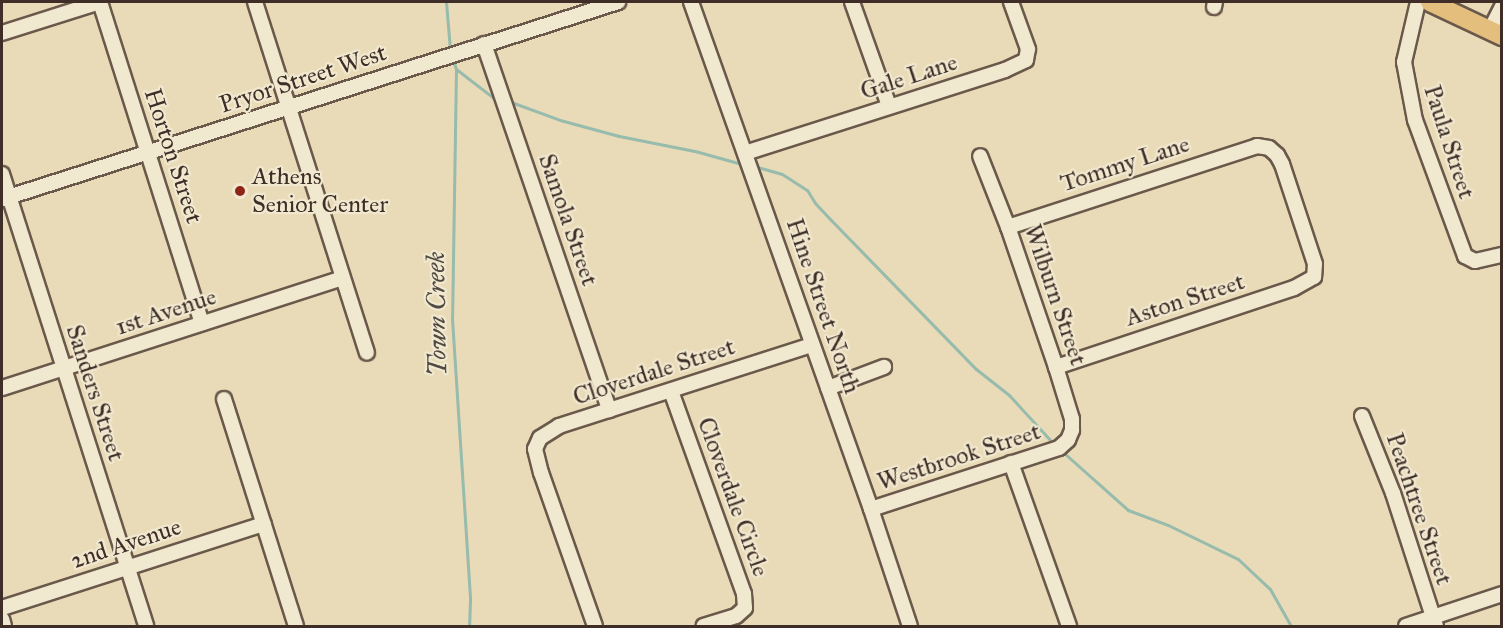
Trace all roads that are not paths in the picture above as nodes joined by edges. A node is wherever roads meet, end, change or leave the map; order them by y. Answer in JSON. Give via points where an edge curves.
{"nodes":[{"id":1,"x":100,"y":2,"type":"edge"},
{"id":2,"x":255,"y":2,"type":"edge"},
{"id":3,"x":618,"y":2,"type":"edge"},
{"id":4,"x":691,"y":2,"type":"edge"},
{"id":5,"x":1011,"y":2,"type":"edge"},
{"id":6,"x":1418,"y":2,"type":"edge"},
{"id":7,"x":1430,"y":2,"type":"edge"},
{"id":8,"x":857,"y":3,"type":"edge"},
{"id":9,"x":1502,"y":6,"type":"edge"},
{"id":10,"x":2,"y":33,"type":"edge"},
{"id":11,"x":1496,"y":33,"type":"edge"},
{"id":12,"x":484,"y":44,"type":"junction"},
{"id":13,"x":889,"y":106,"type":"junction"},
{"id":14,"x":289,"y":107,"type":"junction"},
{"id":15,"x":148,"y":152,"type":"junction"},
{"id":16,"x":746,"y":153,"type":"junction"},
{"id":17,"x":980,"y":156,"type":"dead end"},
{"id":18,"x":2,"y":174,"type":"edge"},
{"id":19,"x":5,"y":198,"type":"edge"},
{"id":20,"x":1008,"y":227,"type":"junction"},
{"id":21,"x":1502,"y":255,"type":"edge"},
{"id":22,"x":1315,"y":264,"type":"joint"},
{"id":23,"x":343,"y":278,"type":"junction"},
{"id":24,"x":202,"y":323,"type":"junction"},
{"id":25,"x":812,"y":345,"type":"junction"},
{"id":26,"x":367,"y":353,"type":"dead end"},
{"id":27,"x":884,"y":367,"type":"dead end"},
{"id":28,"x":1056,"y":367,"type":"junction"},
{"id":29,"x":63,"y":368,"type":"junction"},
{"id":30,"x":2,"y":388,"type":"edge"},
{"id":31,"x":828,"y":388,"type":"junction"},
{"id":32,"x":671,"y":391,"type":"junction"},
{"id":33,"x":224,"y":399,"type":"dead end"},
{"id":34,"x":609,"y":410,"type":"junction"},
{"id":35,"x":1362,"y":416,"type":"dead end"},
{"id":36,"x":1060,"y":447,"type":"joint"},
{"id":37,"x":1011,"y":463,"type":"junction"},
{"id":38,"x":871,"y":509,"type":"junction"},
{"id":39,"x":264,"y":524,"type":"junction"},
{"id":40,"x":127,"y":567,"type":"junction"},
{"id":41,"x":1502,"y":594,"type":"edge"},
{"id":42,"x":2,"y":608,"type":"edge"},
{"id":43,"x":2,"y":619,"type":"edge"},
{"id":44,"x":1434,"y":622,"type":"edge"},
{"id":45,"x":4,"y":627,"type":"edge"},
{"id":46,"x":146,"y":627,"type":"edge"},
{"id":47,"x":296,"y":627,"type":"edge"},
{"id":48,"x":595,"y":627,"type":"edge"},
{"id":49,"x":703,"y":627,"type":"edge"},
{"id":50,"x":910,"y":627,"type":"edge"},
{"id":51,"x":1069,"y":627,"type":"edge"},
{"id":52,"x":1406,"y":627,"type":"edge"}],
"edges":[{"from":1,"to":10,"type":"street"},
{"from":1,"to":15,"type":"street","name":"Horton Street"},
{"from":2,"to":14,"type":"street"},
{"from":3,"to":12,"type":"street","name":"Pryor Street West"},
{"from":4,"to":16,"type":"street","name":"Hine Street North"},
{"from":5,"to":13,"type":"street","name":"Gale Lane","via":[[1028,50],[1026,60]]},
{"from":6,"to":21,"type":"street","name":"Paula Street","via":[[1404,62],[1415,120],[1465,256],[1475,261]]},
{"from":7,"to":11,"type":"main road"},
{"from":8,"to":13,"type":"street"},
{"from":9,"to":11,"type":"street"},
{"from":12,"to":14,"type":"street","name":"Pryor Street West"},
{"from":12,"to":34,"type":"street","name":"Samola Street"},
{"from":13,"to":16,"type":"street","name":"Gale Lane"},
{"from":14,"to":15,"type":"street","name":"Pryor Street West"},
{"from":14,"to":23,"type":"street"},
{"from":15,"to":19,"type":"street","name":"Pryor Street West"},
{"from":15,"to":24,"type":"street","name":"Horton Street"},
{"from":16,"to":25,"type":"street","name":"Hine Street North"},
{"from":17,"to":20,"type":"street","name":"Wilburn Street"},
{"from":18,"to":19,"type":"street","name":"Sanders Street"},
{"from":19,"to":29,"type":"street","name":"Sanders Street"},
{"from":20,"to":22,"type":"street","name":"Tommy Lane","via":[[1257,146],[1269,148],[1277,155]]},
{"from":20,"to":28,"type":"street","name":"Wilburn Street"},
{"from":22,"to":28,"type":"street","name":"Aston Street","via":[[1314,277],[1294,288]]},
{"from":23,"to":24,"type":"street","name":"1st Avenue"},
{"from":23,"to":26,"type":"street"},
{"from":24,"to":29,"type":"street","name":"1st Avenue"},
{"from":25,"to":31,"type":"street","name":"Hine Street North"},
{"from":25,"to":32,"type":"street","name":"Cloverdale Street"},
{"from":27,"to":31,"type":"street"},
{"from":28,"to":36,"type":"street","name":"Wilburn Street","via":[[1072,419],[1068,440]]},
{"from":29,"to":30,"type":"street","name":"1st Avenue"},
{"from":29,"to":40,"type":"street","name":"Sanders Street"},
{"from":31,"to":38,"type":"street","name":"Hine Street North"},
{"from":32,"to":34,"type":"street","name":"Cloverdale Street"},
{"from":32,"to":49,"type":"street","name":"Cloverdale Circle","via":[[744,594],[745,608],[736,616]]},
{"from":33,"to":39,"type":"street"},
{"from":34,"to":48,"type":"street","name":"Cloverdale Street","via":[[559,426],[540,438],[535,449]]},
{"from":35,"to":44,"type":"street","name":"Peachtree Street","via":[[1393,493]]},
{"from":36,"to":37,"type":"street","name":"Westbrook Street"},
{"from":37,"to":38,"type":"street","name":"Westbrook Street"},
{"from":37,"to":51,"type":"street"},
{"from":38,"to":50,"type":"street","name":"Hine Street North"},
{"from":39,"to":40,"type":"street","name":"2nd Avenue"},
{"from":39,"to":47,"type":"street"},
{"from":40,"to":42,"type":"street","name":"2nd Avenue"},
{"from":40,"to":46,"type":"street","name":"Sanders Street"},
{"from":41,"to":44,"type":"street"},
{"from":43,"to":45,"type":"street"},
{"from":44,"to":52,"type":"street"}]}
